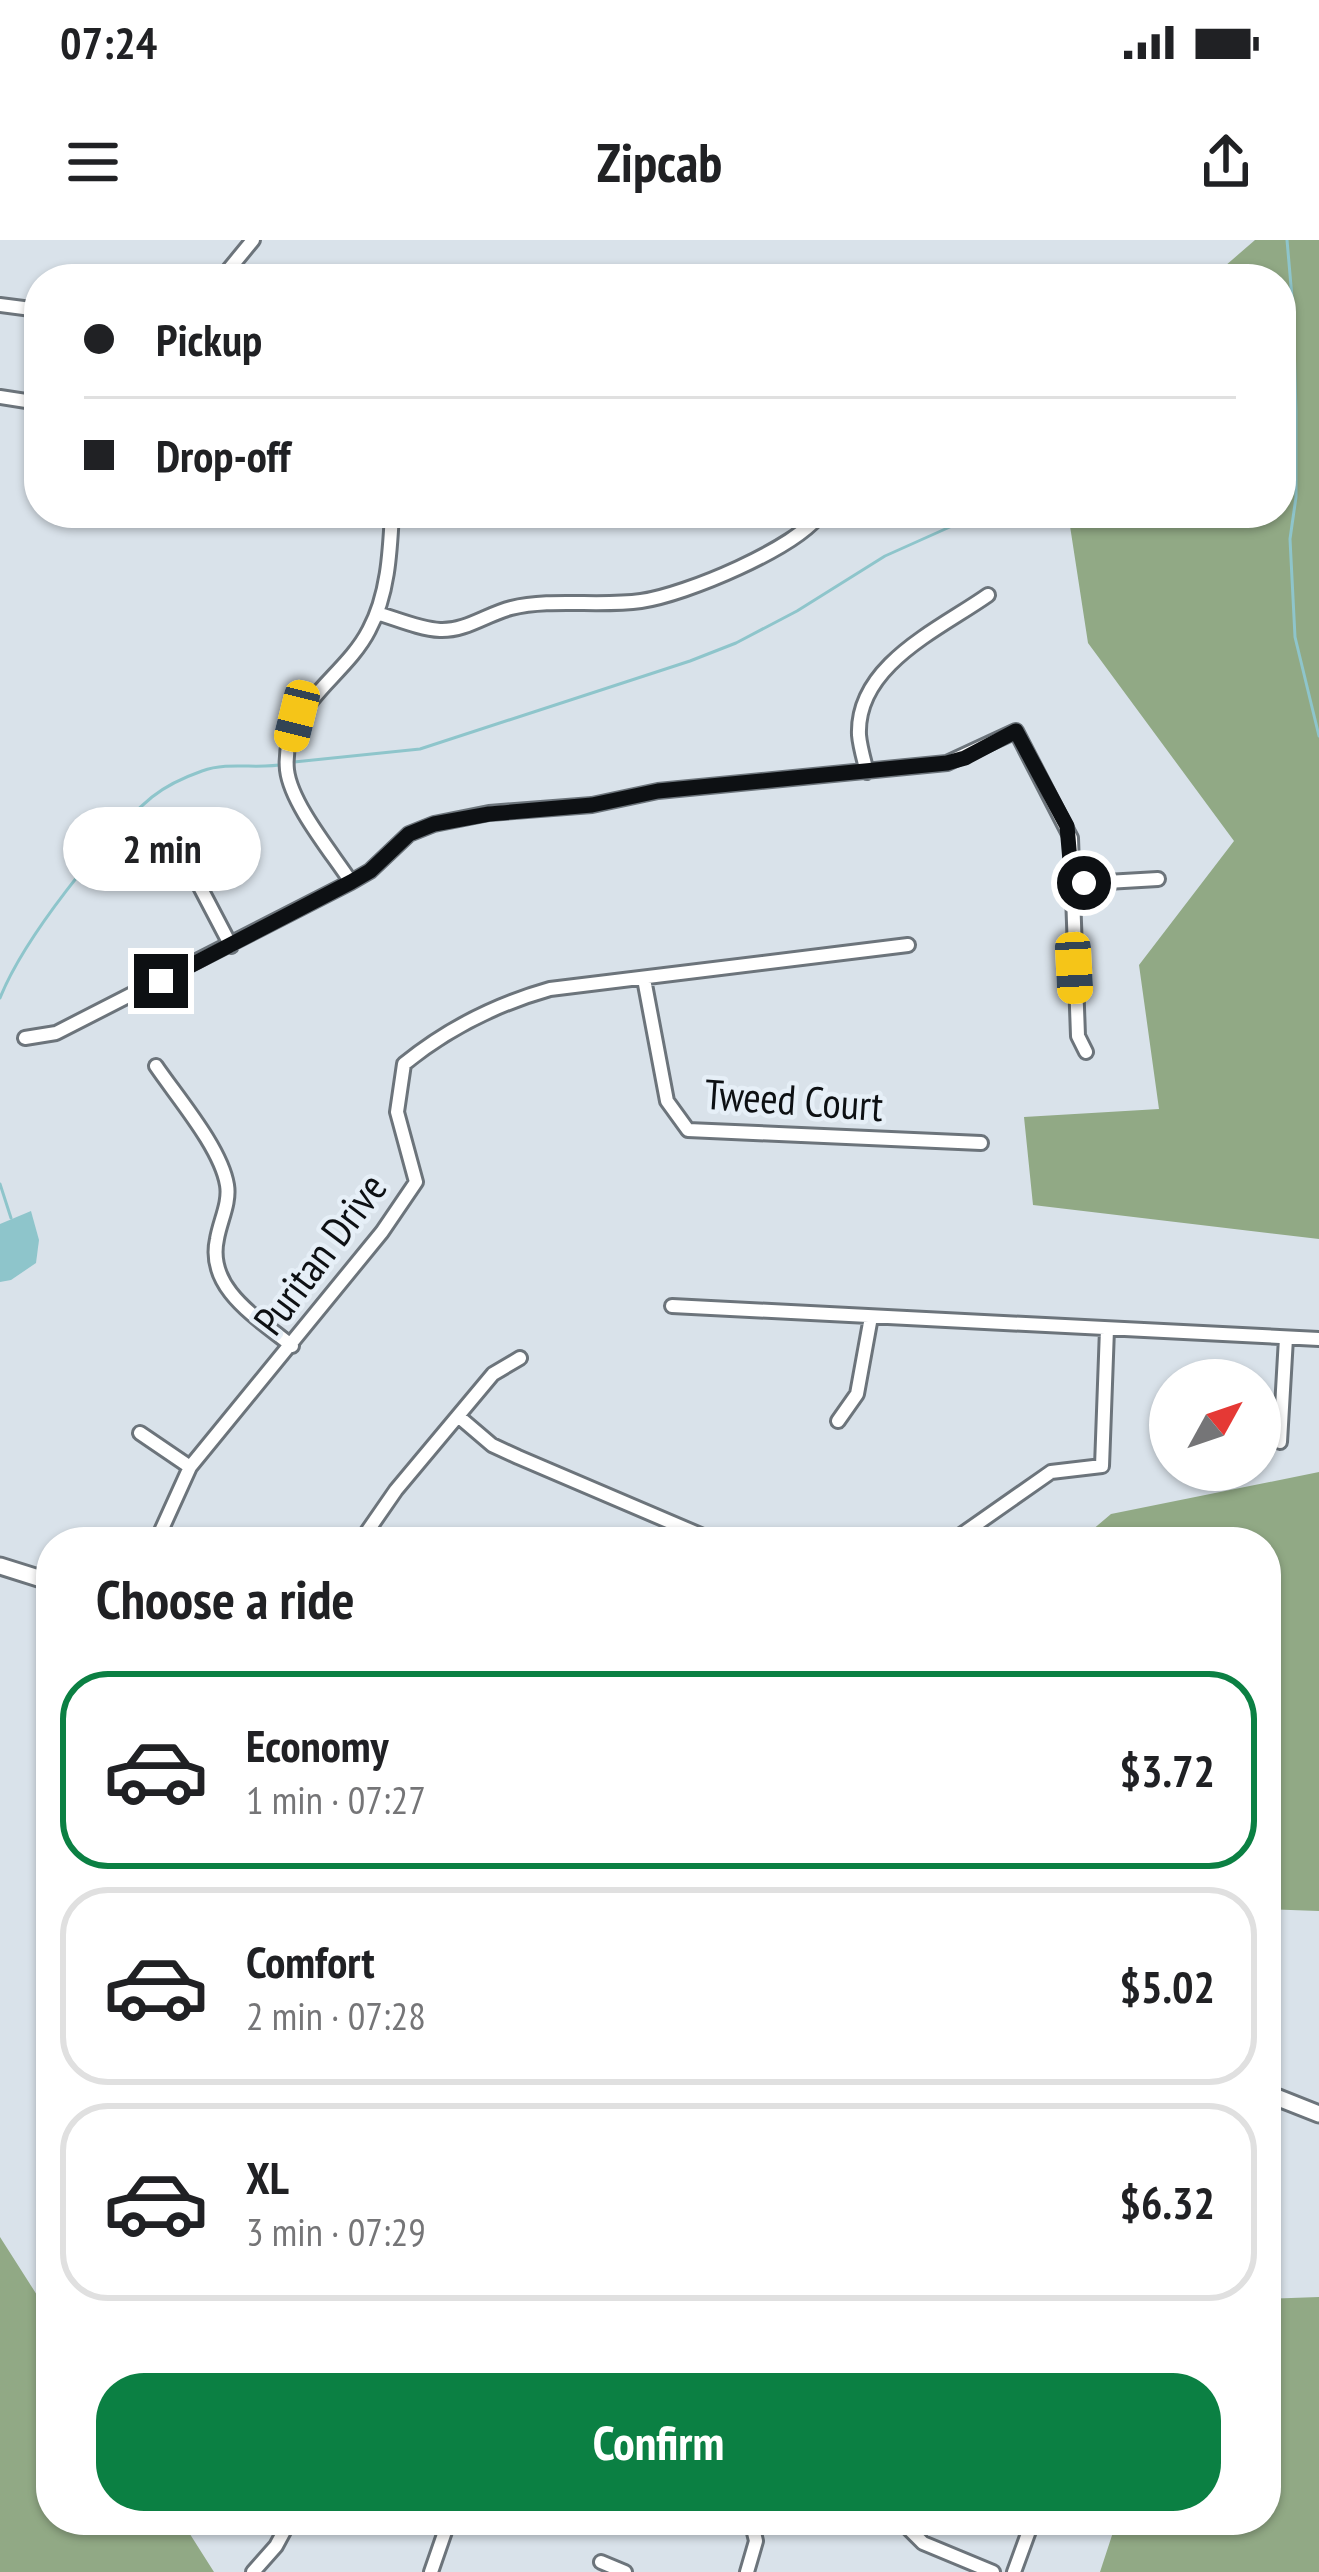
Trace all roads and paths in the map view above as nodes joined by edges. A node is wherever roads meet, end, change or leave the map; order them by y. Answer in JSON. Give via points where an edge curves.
{"nodes":[{"id":1,"x":253,"y":240,"type":"edge"},
{"id":2,"x":233,"y":264,"type":"edge"},
{"id":3,"x":391,"y":528,"type":"edge"},
{"id":4,"x":811,"y":528,"type":"edge"},
{"id":5,"x":988,"y":595,"type":"dead end"},
{"id":6,"x":377,"y":614,"type":"junction"},
{"id":7,"x":867,"y":772,"type":"junction"},
{"id":8,"x":188,"y":862,"type":"dead end"},
{"id":9,"x":1158,"y":879,"type":"dead end"},
{"id":10,"x":351,"y":882,"type":"junction"},
{"id":11,"x":1072,"y":884,"type":"junction"},
{"id":12,"x":908,"y":945,"type":"dead end"},
{"id":13,"x":230,"y":946,"type":"junction"},
{"id":14,"x":644,"y":979,"type":"junction"},
{"id":15,"x":25,"y":1039,"type":"dead end"},
{"id":16,"x":1086,"y":1052,"type":"dead end"},
{"id":17,"x":156,"y":1066,"type":"dead end"},
{"id":18,"x":981,"y":1144,"type":"dead end"},
{"id":19,"x":672,"y":1306,"type":"dead end"},
{"id":20,"x":871,"y":1317,"type":"junction"},
{"id":21,"x":1106,"y":1329,"type":"junction"},
{"id":22,"x":1286,"y":1338,"type":"junction"},
{"id":23,"x":1319,"y":1339,"type":"edge"},
{"id":24,"x":292,"y":1346,"type":"junction"},
{"id":25,"x":520,"y":1358,"type":"dead end"},
{"id":26,"x":458,"y":1416,"type":"junction"},
{"id":27,"x":838,"y":1421,"type":"dead end"},
{"id":28,"x":1281,"y":1425,"type":"edge"},
{"id":29,"x":140,"y":1433,"type":"dead end"},
{"id":30,"x":190,"y":1467,"type":"junction"},
{"id":31,"x":163,"y":1527,"type":"edge"},
{"id":32,"x":370,"y":1527,"type":"edge"},
{"id":33,"x":682,"y":1527,"type":"edge"},
{"id":34,"x":972,"y":1527,"type":"edge"},
{"id":35,"x":0,"y":1566,"type":"edge"},
{"id":36,"x":36,"y":1577,"type":"edge"},
{"id":37,"x":1281,"y":2099,"type":"edge"},
{"id":38,"x":1319,"y":2114,"type":"edge"},
{"id":39,"x":282,"y":2535,"type":"edge"},
{"id":40,"x":444,"y":2535,"type":"edge"},
{"id":41,"x":754,"y":2535,"type":"edge"},
{"id":42,"x":914,"y":2535,"type":"edge"},
{"id":43,"x":1028,"y":2535,"type":"edge"},
{"id":44,"x":601,"y":2563,"type":"dead end"},
{"id":45,"x":254,"y":2572,"type":"edge"},
{"id":46,"x":431,"y":2572,"type":"edge"},
{"id":47,"x":625,"y":2572,"type":"edge"},
{"id":48,"x":746,"y":2572,"type":"edge"},
{"id":49,"x":993,"y":2572,"type":"edge"},
{"id":50,"x":1014,"y":2572,"type":"edge"}],
"edges":[{"from":1,"to":2,"type":"street"},
{"from":3,"to":6,"type":"street"},
{"from":4,"to":6,"type":"street","via":[[639,602],[512,608],[440,630]]},
{"from":5,"to":7,"type":"street","via":[[878,678],[859,735]]},
{"from":6,"to":10,"type":"street","via":[[297,716],[287,769]]},
{"from":7,"to":10,"type":"street","via":[[658,791],[434,824],[409,834]]},
{"from":7,"to":11,"type":"street","via":[[947,763],[1016,731],[1067,826]]},
{"from":8,"to":13,"type":"street"},
{"from":9,"to":11,"type":"street"},
{"from":10,"to":13,"type":"street"},
{"from":11,"to":16,"type":"street","via":[[1078,1036]]},
{"from":12,"to":14,"type":"street","name":"Puritan Drive"},
{"from":13,"to":15,"type":"street","via":[[56,1033]]},
{"from":14,"to":18,"type":"street","name":"Tweed Court","via":[[667,1102],[688,1130]]},
{"from":14,"to":24,"type":"street","name":"Puritan Drive","via":[[512,1000],[404,1064],[397,1112],[416,1182]]},
{"from":17,"to":24,"type":"street","via":[[227,1182],[215,1246],[222,1284]]},
{"from":19,"to":20,"type":"street"},
{"from":20,"to":21,"type":"street"},
{"from":20,"to":27,"type":"street","via":[[857,1394]]},
{"from":21,"to":22,"type":"street"},
{"from":21,"to":34,"type":"street","via":[[1102,1466],[1051,1472]]},
{"from":22,"to":23,"type":"street"},
{"from":22,"to":28,"type":"street"},
{"from":24,"to":30,"type":"street","name":"Puritan Drive"},
{"from":25,"to":26,"type":"street","via":[[493,1374]]},
{"from":26,"to":32,"type":"street"},
{"from":26,"to":33,"type":"street","via":[[492,1445]]},
{"from":29,"to":30,"type":"street"},
{"from":30,"to":31,"type":"street","name":"Puritan Drive"},
{"from":35,"to":36,"type":"street"},
{"from":37,"to":38,"type":"street"},
{"from":39,"to":45,"type":"street"},
{"from":40,"to":46,"type":"street"},
{"from":41,"to":48,"type":"street"},
{"from":42,"to":49,"type":"street"},
{"from":43,"to":50,"type":"street"},
{"from":44,"to":47,"type":"street"}]}
